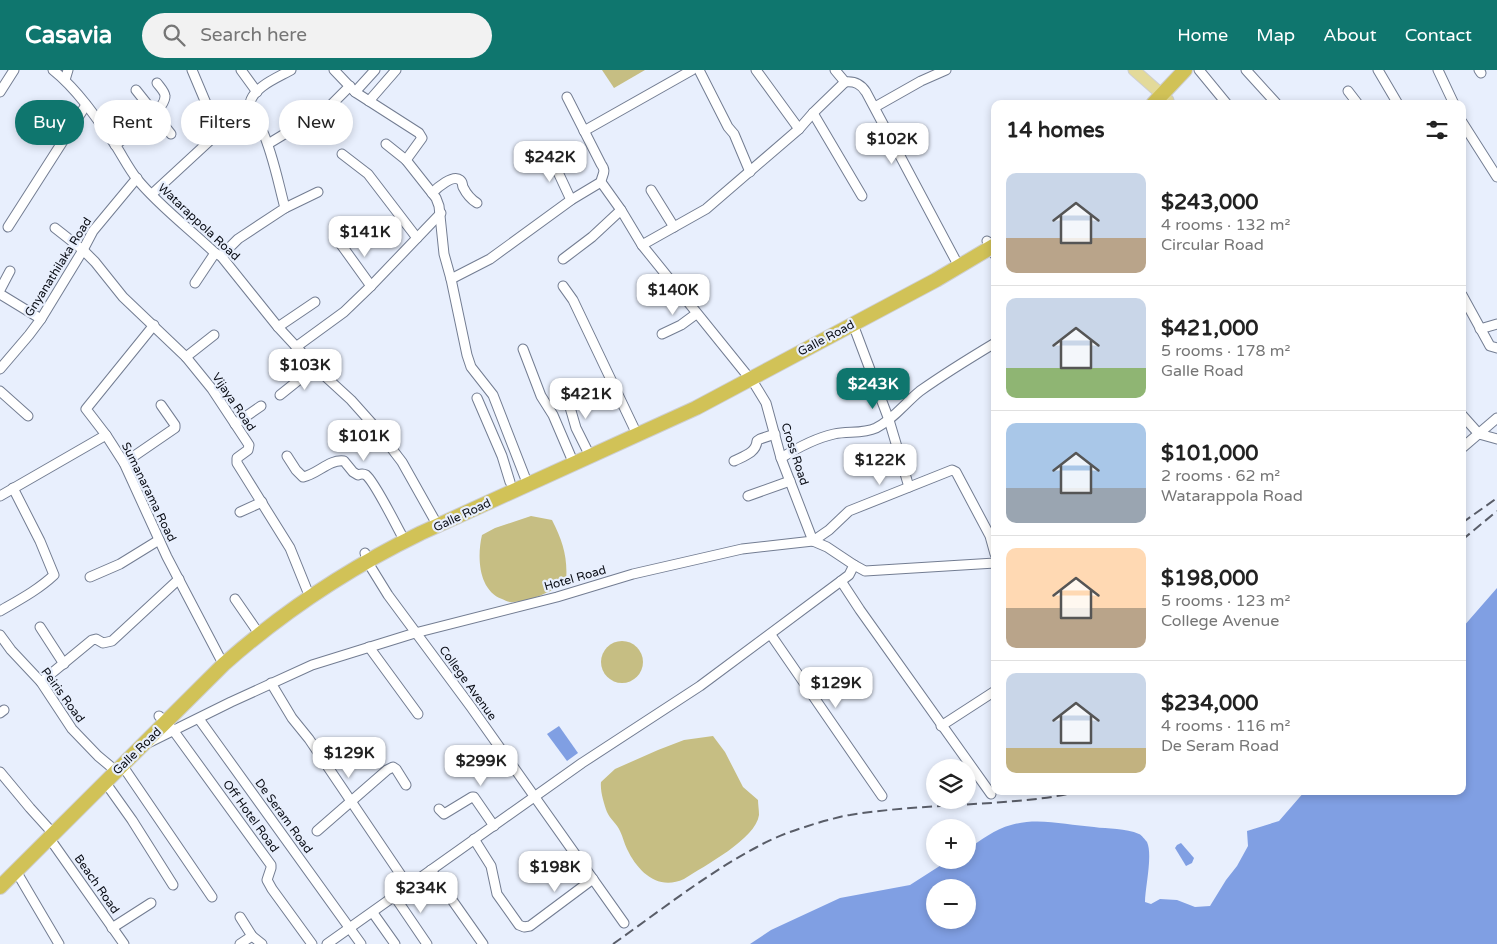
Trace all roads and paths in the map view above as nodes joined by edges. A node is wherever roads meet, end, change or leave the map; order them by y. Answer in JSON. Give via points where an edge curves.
{"nodes":[{"id":1,"x":14,"y":70,"type":"edge"},
{"id":2,"x":52,"y":70,"type":"edge"},
{"id":3,"x":68,"y":70,"type":"edge"},
{"id":4,"x":192,"y":70,"type":"edge"},
{"id":5,"x":291,"y":70,"type":"edge"},
{"id":6,"x":334,"y":70,"type":"edge"},
{"id":7,"x":375,"y":70,"type":"edge"},
{"id":8,"x":396,"y":70,"type":"edge"},
{"id":9,"x":692,"y":70,"type":"edge"},
{"id":10,"x":699,"y":70,"type":"edge"},
{"id":11,"x":756,"y":70,"type":"edge"},
{"id":12,"x":835,"y":70,"type":"edge"},
{"id":13,"x":946,"y":70,"type":"edge"},
{"id":14,"x":1134,"y":70,"type":"edge"},
{"id":15,"x":1184,"y":70,"type":"edge"},
{"id":16,"x":1198,"y":70,"type":"edge"},
{"id":17,"x":1246,"y":70,"type":"edge"},
{"id":18,"x":1378,"y":70,"type":"edge"},
{"id":19,"x":1438,"y":70,"type":"edge"},
{"id":20,"x":243,"y":71,"type":"edge"},
{"id":21,"x":65,"y":80,"type":"junction"},
{"id":22,"x":845,"y":82,"type":"junction"},
{"id":23,"x":157,"y":83,"type":"dead end"},
{"id":24,"x":1,"y":88,"type":"edge"},
{"id":25,"x":352,"y":89,"type":"junction"},
{"id":26,"x":136,"y":90,"type":"dead end"},
{"id":27,"x":1348,"y":90,"type":"dead end"},
{"id":28,"x":257,"y":92,"type":"junction"},
{"id":29,"x":567,"y":97,"type":"dead end"},
{"id":30,"x":144,"y":100,"type":"edge"},
{"id":31,"x":164,"y":100,"type":"edge"},
{"id":32,"x":204,"y":100,"type":"edge"},
{"id":33,"x":252,"y":100,"type":"edge"},
{"id":34,"x":366,"y":100,"type":"junction"},
{"id":35,"x":1161,"y":100,"type":"edge"},
{"id":36,"x":1163,"y":100,"type":"edge"},
{"id":37,"x":1163,"y":100,"type":"edge"},
{"id":38,"x":1224,"y":100,"type":"edge"},
{"id":39,"x":1274,"y":100,"type":"edge"},
{"id":40,"x":1355,"y":100,"type":"edge"},
{"id":41,"x":1396,"y":100,"type":"edge"},
{"id":42,"x":1452,"y":100,"type":"edge"},
{"id":43,"x":86,"y":105,"type":"junction"},
{"id":44,"x":875,"y":107,"type":"junction"},
{"id":45,"x":814,"y":113,"type":"junction"},
{"id":46,"x":94,"y":116,"type":"edge"},
{"id":47,"x":1466,"y":128,"type":"edge"},
{"id":48,"x":799,"y":129,"type":"junction"},
{"id":49,"x":584,"y":131,"type":"junction"},
{"id":50,"x":269,"y":143,"type":"edge"},
{"id":51,"x":386,"y":144,"type":"dead end"},
{"id":52,"x":115,"y":145,"type":"edge"},
{"id":53,"x":205,"y":145,"type":"edge"},
{"id":54,"x":268,"y":145,"type":"edge"},
{"id":55,"x":342,"y":154,"type":"dead end"},
{"id":56,"x":550,"y":155,"type":"dead end"},
{"id":57,"x":406,"y":160,"type":"junction"},
{"id":58,"x":750,"y":172,"type":"junction"},
{"id":59,"x":1497,"y":177,"type":"edge"},
{"id":60,"x":137,"y":178,"type":"junction"},
{"id":61,"x":602,"y":182,"type":"junction"},
{"id":62,"x":651,"y":190,"type":"dead end"},
{"id":63,"x":318,"y":192,"type":"dead end"},
{"id":64,"x":432,"y":193,"type":"junction"},
{"id":65,"x":152,"y":194,"type":"junction"},
{"id":66,"x":862,"y":196,"type":"dead end"},
{"id":67,"x":571,"y":200,"type":"junction"},
{"id":68,"x":477,"y":203,"type":"dead end"},
{"id":69,"x":285,"y":208,"type":"junction"},
{"id":70,"x":621,"y":210,"type":"junction"},
{"id":71,"x":441,"y":213,"type":"junction"},
{"id":72,"x":8,"y":227,"type":"dead end"},
{"id":73,"x":674,"y":227,"type":"junction"},
{"id":74,"x":55,"y":228,"type":"dead end"},
{"id":75,"x":417,"y":238,"type":"junction"},
{"id":76,"x":340,"y":243,"type":"dead end"},
{"id":77,"x":642,"y":246,"type":"junction"},
{"id":78,"x":991,"y":246,"type":"edge"},
{"id":79,"x":991,"y":246,"type":"edge"},
{"id":80,"x":84,"y":250,"type":"junction"},
{"id":81,"x":218,"y":255,"type":"junction"},
{"id":82,"x":563,"y":260,"type":"dead end"},
{"id":83,"x":956,"y":261,"type":"junction"},
{"id":84,"x":10,"y":271,"type":"dead end"},
{"id":85,"x":451,"y":279,"type":"junction"},
{"id":86,"x":195,"y":284,"type":"dead end"},
{"id":87,"x":371,"y":286,"type":"junction"},
{"id":88,"x":563,"y":286,"type":"dead end"},
{"id":89,"x":0,"y":290,"type":"edge"},
{"id":90,"x":0,"y":294,"type":"edge"},
{"id":91,"x":316,"y":302,"type":"dead end"},
{"id":92,"x":1466,"y":303,"type":"edge"},
{"id":93,"x":696,"y":314,"type":"junction"},
{"id":94,"x":41,"y":319,"type":"junction"},
{"id":95,"x":1497,"y":324,"type":"edge"},
{"id":96,"x":154,"y":326,"type":"junction"},
{"id":97,"x":278,"y":327,"type":"junction"},
{"id":98,"x":854,"y":327,"type":"dead end"},
{"id":99,"x":1480,"y":329,"type":"junction"},
{"id":100,"x":662,"y":334,"type":"dead end"},
{"id":101,"x":214,"y":335,"type":"dead end"},
{"id":102,"x":991,"y":346,"type":"edge"},
{"id":103,"x":296,"y":348,"type":"junction"},
{"id":104,"x":1497,"y":348,"type":"edge"},
{"id":105,"x":523,"y":349,"type":"dead end"},
{"id":106,"x":186,"y":357,"type":"junction"},
{"id":107,"x":315,"y":367,"type":"junction"},
{"id":108,"x":0,"y":369,"type":"edge"},
{"id":109,"x":746,"y":376,"type":"junction"},
{"id":110,"x":0,"y":391,"type":"edge"},
{"id":111,"x":280,"y":395,"type":"dead end"},
{"id":112,"x":568,"y":397,"type":"dead end"},
{"id":113,"x":477,"y":398,"type":"dead end"},
{"id":114,"x":161,"y":405,"type":"dead end"},
{"id":115,"x":261,"y":406,"type":"dead end"},
{"id":116,"x":28,"y":416,"type":"dead end"},
{"id":117,"x":1497,"y":418,"type":"edge"},
{"id":118,"x":1466,"y":419,"type":"edge"},
{"id":119,"x":889,"y":420,"type":"junction"},
{"id":120,"x":235,"y":424,"type":"junction"},
{"id":121,"x":634,"y":428,"type":"junction"},
{"id":122,"x":775,"y":434,"type":"junction"},
{"id":123,"x":1479,"y":434,"type":"junction"},
{"id":124,"x":106,"y":436,"type":"junction"},
{"id":125,"x":1497,"y":439,"type":"edge"},
{"id":126,"x":1466,"y":445,"type":"edge"},
{"id":127,"x":587,"y":450,"type":"junction"},
{"id":128,"x":288,"y":456,"type":"dead end"},
{"id":129,"x":571,"y":456,"type":"junction"},
{"id":130,"x":781,"y":458,"type":"junction"},
{"id":131,"x":734,"y":461,"type":"dead end"},
{"id":132,"x":124,"y":464,"type":"junction"},
{"id":133,"x":526,"y":480,"type":"junction"},
{"id":134,"x":790,"y":481,"type":"junction"},
{"id":135,"x":510,"y":482,"type":"junction"},
{"id":136,"x":909,"y":487,"type":"junction"},
{"id":137,"x":13,"y":488,"type":"junction"},
{"id":138,"x":0,"y":496,"type":"edge"},
{"id":139,"x":748,"y":496,"type":"dead end"},
{"id":140,"x":262,"y":502,"type":"junction"},
{"id":141,"x":240,"y":512,"type":"dead end"},
{"id":142,"x":436,"y":522,"type":"junction"},
{"id":143,"x":401,"y":534,"type":"junction"},
{"id":144,"x":159,"y":540,"type":"junction"},
{"id":145,"x":991,"y":540,"type":"edge"},
{"id":146,"x":813,"y":541,"type":"junction"},
{"id":147,"x":366,"y":557,"type":"junction"},
{"id":148,"x":991,"y":563,"type":"edge"},
{"id":149,"x":854,"y":565,"type":"junction"},
{"id":150,"x":90,"y":577,"type":"dead end"},
{"id":151,"x":179,"y":579,"type":"junction"},
{"id":152,"x":841,"y":581,"type":"junction"},
{"id":153,"x":307,"y":590,"type":"junction"},
{"id":154,"x":234,"y":599,"type":"dead end"},
{"id":155,"x":0,"y":611,"type":"edge"},
{"id":156,"x":40,"y":628,"type":"dead end"},
{"id":157,"x":255,"y":628,"type":"junction"},
{"id":158,"x":415,"y":634,"type":"junction"},
{"id":159,"x":770,"y":634,"type":"junction"},
{"id":160,"x":0,"y":635,"type":"edge"},
{"id":161,"x":369,"y":647,"type":"junction"},
{"id":162,"x":220,"y":658,"type":"junction"},
{"id":163,"x":64,"y":664,"type":"junction"},
{"id":164,"x":41,"y":682,"type":"junction"},
{"id":165,"x":271,"y":683,"type":"junction"},
{"id":166,"x":991,"y":693,"type":"edge"},
{"id":167,"x":418,"y":714,"type":"dead end"},
{"id":168,"x":199,"y":719,"type":"junction"},
{"id":169,"x":166,"y":723,"type":"junction"},
{"id":170,"x":941,"y":726,"type":"junction"},
{"id":171,"x":116,"y":765,"type":"junction"},
{"id":172,"x":0,"y":772,"type":"edge"},
{"id":173,"x":104,"y":782,"type":"junction"},
{"id":174,"x":406,"y":785,"type":"dead end"},
{"id":175,"x":990,"y":794,"type":"dead end"},
{"id":176,"x":882,"y":796,"type":"dead end"},
{"id":177,"x":534,"y":798,"type":"junction"},
{"id":178,"x":351,"y":803,"type":"junction"},
{"id":179,"x":439,"y":809,"type":"dead end"},
{"id":180,"x":494,"y":826,"type":"junction"},
{"id":181,"x":317,"y":832,"type":"dead end"},
{"id":182,"x":49,"y":834,"type":"junction"},
{"id":183,"x":474,"y":838,"type":"junction"},
{"id":184,"x":431,"y":870,"type":"junction"},
{"id":185,"x":16,"y":871,"type":"junction"},
{"id":186,"x":0,"y":877,"type":"edge"},
{"id":187,"x":593,"y":879,"type":"junction"},
{"id":188,"x":173,"y":885,"type":"dead end"},
{"id":189,"x":0,"y":887,"type":"edge"},
{"id":190,"x":409,"y":887,"type":"junction"},
{"id":191,"x":212,"y":897,"type":"dead end"},
{"id":192,"x":395,"y":897,"type":"junction"},
{"id":193,"x":151,"y":903,"type":"dead end"},
{"id":194,"x":373,"y":913,"type":"junction"},
{"id":195,"x":240,"y":917,"type":"dead end"},
{"id":196,"x":624,"y":923,"type":"dead end"},
{"id":197,"x":112,"y":928,"type":"junction"},
{"id":198,"x":348,"y":928,"type":"junction"},
{"id":199,"x":252,"y":936,"type":"junction"},
{"id":200,"x":60,"y":944,"type":"edge"},
{"id":201,"x":124,"y":944,"type":"edge"},
{"id":202,"x":240,"y":944,"type":"edge"},
{"id":203,"x":262,"y":944,"type":"edge"},
{"id":204,"x":312,"y":944,"type":"edge"},
{"id":205,"x":327,"y":944,"type":"edge"},
{"id":206,"x":361,"y":944,"type":"edge"},
{"id":207,"x":395,"y":944,"type":"edge"},
{"id":208,"x":427,"y":944,"type":"edge"},
{"id":209,"x":483,"y":944,"type":"edge"}],
"edges":[{"from":1,"to":24,"type":"street"},
{"from":2,"to":21,"type":"street","name":"Watarappola Road"},
{"from":3,"to":21,"type":"street"},
{"from":4,"to":32,"type":"street"},
{"from":5,"to":28,"type":"street"},
{"from":6,"to":25,"type":"street"},
{"from":7,"to":25,"type":"street"},
{"from":8,"to":34,"type":"street"},
{"from":9,"to":49,"type":"street"},
{"from":10,"to":58,"type":"street","via":[[734,134]]},
{"from":11,"to":48,"type":"street"},
{"from":12,"to":22,"type":"street"},
{"from":13,"to":44,"type":"street"},
{"from":14,"to":35,"type":"main road"},
{"from":15,"to":36,"type":"highway"},
{"from":16,"to":37,"type":"highway"},
{"from":16,"to":38,"type":"street"},
{"from":17,"to":39,"type":"street"},
{"from":18,"to":41,"type":"street"},
{"from":19,"to":42,"type":"street"},
{"from":20,"to":28,"type":"street"},
{"from":21,"to":43,"type":"street","name":"Watarappola Road"},
{"from":22,"to":44,"type":"street","via":[[863,87]]},
{"from":22,"to":45,"type":"street"},
{"from":23,"to":31,"type":"street","via":[[165,95]]},
{"from":25,"to":34,"type":"street"},
{"from":25,"to":50,"type":"street"},
{"from":26,"to":30,"type":"street"},
{"from":27,"to":40,"type":"street"},
{"from":28,"to":33,"type":"street"},
{"from":29,"to":49,"type":"street"},
{"from":34,"to":57,"type":"street","via":[[420,133],[422,138]]},
{"from":43,"to":46,"type":"street","name":"Watarappola Road"},
{"from":43,"to":72,"type":"street"},
{"from":44,"to":83,"type":"street"},
{"from":45,"to":48,"type":"street"},
{"from":45,"to":66,"type":"street"},
{"from":47,"to":59,"type":"street"},
{"from":48,"to":58,"type":"street"},
{"from":49,"to":61,"type":"street","via":[[604,168]]},
{"from":51,"to":57,"type":"street"},
{"from":52,"to":60,"type":"street","name":"Watarappola Road"},
{"from":53,"to":65,"type":"street"},
{"from":54,"to":69,"type":"street"},
{"from":55,"to":75,"type":"street","via":[[368,174]]},
{"from":56,"to":67,"type":"street"},
{"from":57,"to":64,"type":"street"},
{"from":58,"to":73,"type":"street","via":[[706,209]]},
{"from":60,"to":65,"type":"street","name":"Watarappola Road"},
{"from":60,"to":80,"type":"street","name":"Gnyanathilaka Road","via":[[93,231]]},
{"from":61,"to":67,"type":"street"},
{"from":61,"to":70,"type":"street","name":"Cross Road"},
{"from":62,"to":73,"type":"street"},
{"from":63,"to":69,"type":"street"},
{"from":64,"to":68,"type":"street","via":[[455,178],[462,181],[468,195]]},
{"from":64,"to":71,"type":"street"},
{"from":65,"to":81,"type":"street","name":"Watarappola Road"},
{"from":67,"to":85,"type":"street","via":[[490,259]]},
{"from":69,"to":81,"type":"street"},
{"from":70,"to":77,"type":"street","name":"Cross Road"},
{"from":70,"to":82,"type":"street"},
{"from":71,"to":75,"type":"street"},
{"from":71,"to":85,"type":"street","via":[[444,254]]},
{"from":73,"to":77,"type":"street"},
{"from":74,"to":80,"type":"street","name":"Vijaya Road"},
{"from":75,"to":87,"type":"street"},
{"from":76,"to":87,"type":"street"},
{"from":77,"to":93,"type":"street","name":"Cross Road"},
{"from":78,"to":83,"type":"highway","name":"Galle Road"},
{"from":79,"to":109,"type":"highway","name":"Galle Road","via":[[936,280]]},
{"from":80,"to":94,"type":"street","name":"Gnyanathilaka Road"},
{"from":80,"to":96,"type":"street","name":"Vijaya Road","via":[[123,297]]},
{"from":81,"to":86,"type":"street"},
{"from":81,"to":97,"type":"street","name":"Watarappola Road"},
{"from":83,"to":109,"type":"highway","name":"Galle Road"},
{"from":84,"to":89,"type":"street"},
{"from":85,"to":133,"type":"street","via":[[467,355],[493,395]]},
{"from":87,"to":103,"type":"street","via":[[344,312]]},
{"from":88,"to":121,"type":"street","via":[[573,300]]},
{"from":90,"to":94,"type":"street"},
{"from":91,"to":97,"type":"street"},
{"from":92,"to":99,"type":"street"},
{"from":93,"to":100,"type":"street"},
{"from":93,"to":109,"type":"street","name":"Cross Road"},
{"from":94,"to":108,"type":"street","name":"Gnyanathilaka Road"},
{"from":95,"to":99,"type":"street"},
{"from":96,"to":106,"type":"street","name":"Vijaya Road"},
{"from":96,"to":124,"type":"street","name":"Sumanarama Road","via":[[86,409]]},
{"from":97,"to":103,"type":"street","name":"Watarappola Road"},
{"from":98,"to":119,"type":"street"},
{"from":99,"to":104,"type":"street","via":[[1490,346]]},
{"from":101,"to":106,"type":"street"},
{"from":102,"to":119,"type":"street","via":[[918,393]]},
{"from":103,"to":107,"type":"street","name":"Watarappola Road"},
{"from":105,"to":129,"type":"street","via":[[541,396]]},
{"from":106,"to":120,"type":"street","name":"Vijaya Road"},
{"from":107,"to":111,"type":"street"},
{"from":107,"to":142,"type":"street","name":"Watarappola Road","via":[[376,428],[402,462]]},
{"from":109,"to":121,"type":"highway","name":"Galle Road"},
{"from":109,"to":122,"type":"street","name":"Cross Road","via":[[766,403]]},
{"from":109,"to":133,"type":"highway","name":"Galle Road","via":[[696,408]]},
{"from":110,"to":116,"type":"street"},
{"from":112,"to":127,"type":"street","via":[[576,428]]},
{"from":113,"to":135,"type":"street"},
{"from":114,"to":132,"type":"street","via":[[175,428]]},
{"from":115,"to":120,"type":"street"},
{"from":117,"to":123,"type":"street"},
{"from":118,"to":123,"type":"street"},
{"from":119,"to":130,"type":"street","via":[[866,431],[822,438]]},
{"from":119,"to":136,"type":"street"},
{"from":120,"to":140,"type":"street","name":"Vijaya Road","via":[[249,445],[248,450],[237,458],[237,463]]},
{"from":121,"to":127,"type":"highway","name":"Galle Road"},
{"from":122,"to":130,"type":"street","name":"Cross Road"},
{"from":122,"to":131,"type":"street","via":[[760,439],[754,451]]},
{"from":123,"to":125,"type":"street"},
{"from":123,"to":126,"type":"street"},
{"from":124,"to":132,"type":"street","name":"Sumanarama Road"},
{"from":124,"to":137,"type":"street"},
{"from":127,"to":129,"type":"highway","name":"Galle Road"},
{"from":128,"to":143,"type":"street","via":[[303,477],[337,460],[344,461],[358,475],[366,476]]},
{"from":129,"to":133,"type":"highway","name":"Galle Road"},
{"from":130,"to":134,"type":"street","name":"Cross Road"},
{"from":132,"to":144,"type":"street","name":"Sumanarama Road"},
{"from":133,"to":135,"type":"highway","name":"Galle Road"},
{"from":133,"to":142,"type":"highway","name":"Galle Road"},
{"from":134,"to":139,"type":"street"},
{"from":134,"to":146,"type":"street","name":"Cross Road"},
{"from":135,"to":142,"type":"highway","name":"Galle Road"},
{"from":136,"to":145,"type":"street","via":[[952,470],[956,472]]},
{"from":136,"to":146,"type":"street","via":[[849,511]]},
{"from":137,"to":138,"type":"street"},
{"from":137,"to":155,"type":"street","via":[[54,575]]},
{"from":140,"to":141,"type":"street"},
{"from":140,"to":153,"type":"street","name":"Vijaya Road","via":[[290,548]]},
{"from":142,"to":143,"type":"highway","name":"Galle Road"},
{"from":142,"to":147,"type":"highway","name":"Galle Road"},
{"from":143,"to":147,"type":"highway","name":"Galle Road"},
{"from":144,"to":150,"type":"street","via":[[120,564]]},
{"from":144,"to":151,"type":"street","name":"Sumanarama Road"},
{"from":146,"to":149,"type":"street"},
{"from":146,"to":158,"type":"street","name":"Hotel Road","via":[[742,549],[633,574]]},
{"from":147,"to":153,"type":"highway","name":"Galle Road","via":[[330,574]]},
{"from":147,"to":158,"type":"street","name":"College Avenue"},
{"from":147,"to":169,"type":"highway","name":"Galle Road","via":[[242,648]]},
{"from":148,"to":149,"type":"street","via":[[870,571]]},
{"from":149,"to":152,"type":"street"},
{"from":151,"to":162,"type":"street","name":"Sumanarama Road"},
{"from":151,"to":163,"type":"street","via":[[112,641],[92,640]]},
{"from":152,"to":159,"type":"street"},
{"from":152,"to":170,"type":"street"},
{"from":153,"to":157,"type":"highway","name":"Galle Road"},
{"from":154,"to":157,"type":"street"},
{"from":156,"to":163,"type":"street"},
{"from":157,"to":162,"type":"highway","name":"Galle Road"},
{"from":158,"to":161,"type":"street","name":"Hotel Road"},
{"from":158,"to":177,"type":"street","name":"College Avenue"},
{"from":159,"to":176,"type":"street"},
{"from":159,"to":177,"type":"street","via":[[700,686]]},
{"from":160,"to":164,"type":"street","name":"Peiris Road"},
{"from":161,"to":165,"type":"street","name":"Hotel Road","via":[[312,665]]},
{"from":161,"to":167,"type":"street"},
{"from":162,"to":169,"type":"highway","name":"Galle Road"},
{"from":163,"to":164,"type":"street"},
{"from":164,"to":171,"type":"street","name":"Peiris Road","via":[[72,730],[98,756]]},
{"from":165,"to":168,"type":"street","name":"Hotel Road"},
{"from":165,"to":178,"type":"street"},
{"from":166,"to":170,"type":"street"},
{"from":168,"to":169,"type":"street","name":"Hotel Road"},
{"from":168,"to":198,"type":"street","name":"De Seram Road"},
{"from":169,"to":171,"type":"highway","name":"Galle Road"},
{"from":169,"to":171,"type":"highway","name":"Galle Road"},
{"from":169,"to":204,"type":"street","name":"Off Hotel Road","via":[[271,865],[267,880]]},
{"from":170,"to":175,"type":"street"},
{"from":171,"to":173,"type":"highway","name":"Galle Road"},
{"from":171,"to":182,"type":"highway","name":"Galle Road","via":[[87,788]]},
{"from":171,"to":191,"type":"street","name":"Peiris Road"},
{"from":172,"to":182,"type":"street","name":"Beach Road"},
{"from":173,"to":182,"type":"highway","name":"Galle Road"},
{"from":173,"to":188,"type":"street"},
{"from":174,"to":178,"type":"street","via":[[393,767]]},
{"from":177,"to":180,"type":"street"},
{"from":177,"to":187,"type":"street","name":"College Avenue"},
{"from":178,"to":181,"type":"street"},
{"from":178,"to":190,"type":"street"},
{"from":179,"to":180,"type":"street","via":[[444,814],[474,797]]},
{"from":180,"to":183,"type":"street"},
{"from":182,"to":185,"type":"highway","name":"Galle Road"},
{"from":182,"to":186,"type":"highway","name":"Galle Road"},
{"from":182,"to":197,"type":"street","name":"Beach Road"},
{"from":183,"to":184,"type":"street"},
{"from":183,"to":187,"type":"street","via":[[491,866],[497,894],[519,925],[524,927],[530,926]]},
{"from":184,"to":190,"type":"street"},
{"from":184,"to":209,"type":"street"},
{"from":185,"to":189,"type":"highway","name":"Galle Road"},
{"from":185,"to":200,"type":"street"},
{"from":187,"to":196,"type":"street","name":"College Avenue"},
{"from":190,"to":192,"type":"street"},
{"from":192,"to":194,"type":"street"},
{"from":192,"to":208,"type":"street"},
{"from":193,"to":197,"type":"street"},
{"from":194,"to":198,"type":"street"},
{"from":194,"to":207,"type":"street"},
{"from":195,"to":199,"type":"street"},
{"from":197,"to":201,"type":"street","name":"Beach Road"},
{"from":198,"to":205,"type":"street"},
{"from":198,"to":206,"type":"street","name":"De Seram Road"},
{"from":199,"to":202,"type":"street"},
{"from":199,"to":203,"type":"street"}]}
